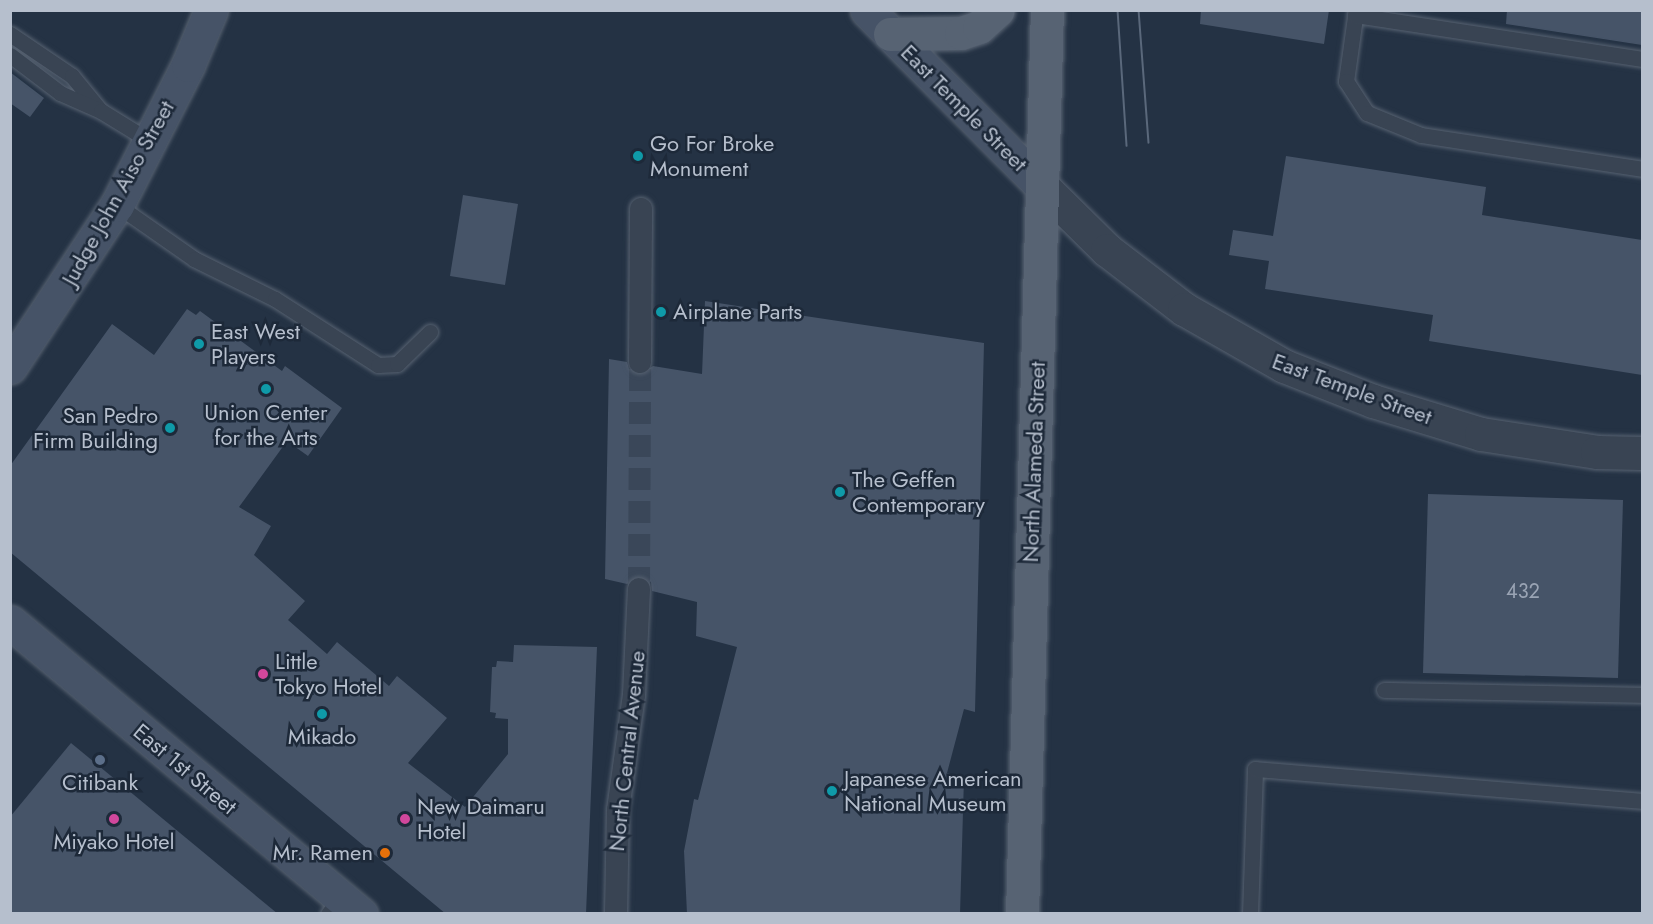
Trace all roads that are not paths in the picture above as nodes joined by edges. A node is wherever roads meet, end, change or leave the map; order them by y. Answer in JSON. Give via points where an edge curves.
{"nodes":[{"id":1,"x":211,"y":10,"type":"edge"},
{"id":2,"x":867,"y":10,"type":"edge"},
{"id":3,"x":998,"y":10,"type":"edge"},
{"id":4,"x":1047,"y":10,"type":"edge"},
{"id":5,"x":1356,"y":13,"type":"edge"},
{"id":6,"x":10,"y":34,"type":"edge"},
{"id":7,"x":890,"y":34,"type":"junction"},
{"id":8,"x":10,"y":55,"type":"edge"},
{"id":9,"x":1642,"y":59,"type":"edge"},
{"id":10,"x":101,"y":111,"type":"junction"},
{"id":11,"x":150,"y":141,"type":"junction"},
{"id":12,"x":1642,"y":169,"type":"edge"},
{"id":13,"x":1041,"y":185,"type":"junction"},
{"id":14,"x":117,"y":204,"type":"junction"},
{"id":15,"x":641,"y":209,"type":"dead end"},
{"id":16,"x":430,"y":332,"type":"dead end"},
{"id":17,"x":640,"y":362,"type":"tunnel mouth"},
{"id":18,"x":10,"y":367,"type":"edge"},
{"id":19,"x":1642,"y":453,"type":"edge"},
{"id":20,"x":639,"y":589,"type":"tunnel mouth"},
{"id":21,"x":10,"y":622,"type":"edge"},
{"id":22,"x":1384,"y":690,"type":"dead end"},
{"id":23,"x":1642,"y":695,"type":"edge"},
{"id":24,"x":1642,"y":801,"type":"edge"},
{"id":25,"x":343,"y":908,"type":"edge"},
{"id":26,"x":616,"y":914,"type":"edge"},
{"id":27,"x":1022,"y":914,"type":"edge"},
{"id":28,"x":1250,"y":914,"type":"edge"}],
"edges":[{"from":1,"to":11,"type":"main road","name":"Judge John Aiso Street"},
{"from":2,"to":7,"type":"main road","name":"East Temple Street"},
{"from":3,"to":7,"type":"main road","via":[[979,27],[961,33]]},
{"from":4,"to":13,"type":"main road","name":"North Alameda Street"},
{"from":5,"to":9,"type":"lane"},
{"from":5,"to":12,"type":"lane","via":[[1346,81],[1367,113],[1421,135]]},
{"from":6,"to":10,"type":"lane","via":[[72,76]]},
{"from":7,"to":13,"type":"main road","name":"East Temple Street"},
{"from":8,"to":10,"type":"lane","via":[[60,93]]},
{"from":10,"to":11,"type":"lane"},
{"from":11,"to":14,"type":"main road","name":"Judge John Aiso Street"},
{"from":13,"to":19,"type":"street","name":"East Temple Street","via":[[1107,250],[1184,309],[1284,366],[1373,401],[1481,434],[1597,452]]},
{"from":13,"to":27,"type":"main road","name":"North Alameda Street"},
{"from":14,"to":16,"type":"lane","via":[[194,258],[233,282],[275,299],[378,365],[397,364]]},
{"from":14,"to":18,"type":"main road","name":"Judge John Aiso Street"},
{"from":15,"to":17,"type":"street"},
{"from":20,"to":26,"type":"street","name":"North Central Avenue","via":[[634,695],[618,810]]},
{"from":21,"to":25,"type":"main road","name":"East 1st Street"},
{"from":22,"to":23,"type":"lane"},
{"from":24,"to":28,"type":"lane","via":[[1255,769]]}]}
